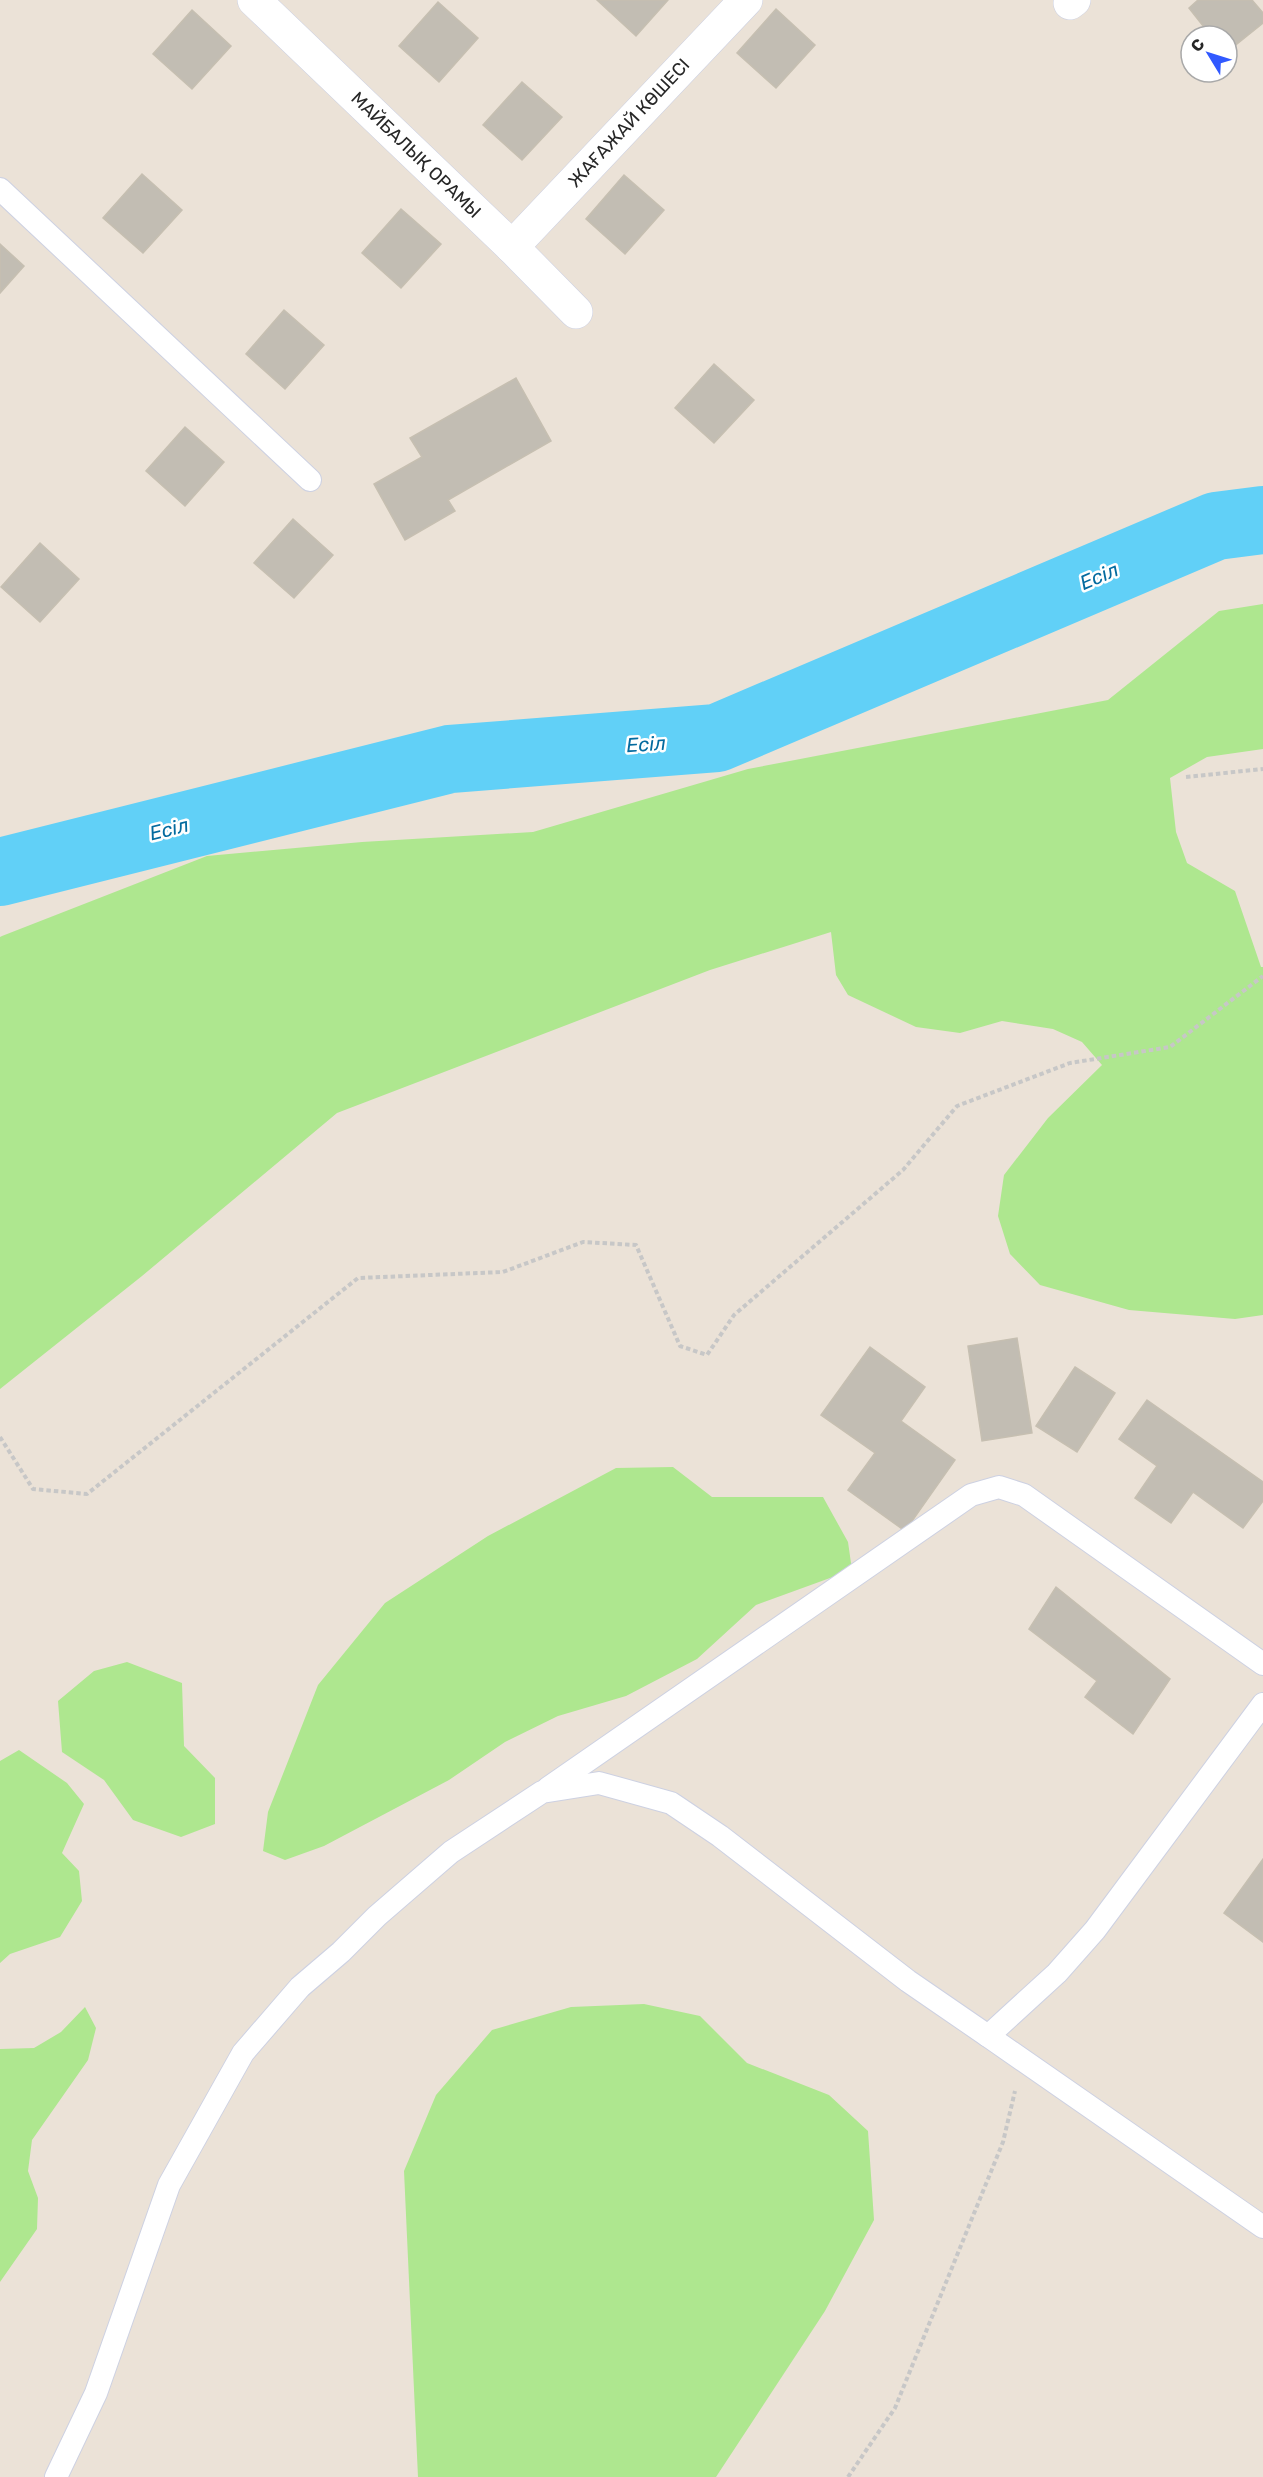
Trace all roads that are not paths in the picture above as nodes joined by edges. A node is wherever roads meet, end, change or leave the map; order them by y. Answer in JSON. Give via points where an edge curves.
{"nodes":[{"id":1,"x":254,"y":0,"type":"edge"},
{"id":2,"x":746,"y":0,"type":"edge"},
{"id":3,"x":0,"y":189,"type":"edge"},
{"id":4,"x":512,"y":247,"type":"junction"},
{"id":5,"x":576,"y":312,"type":"dead end"},
{"id":6,"x":310,"y":480,"type":"dead end"},
{"id":7,"x":1263,"y":1664,"type":"edge"},
{"id":8,"x":1263,"y":1704,"type":"edge"},
{"id":9,"x":542,"y":1792,"type":"junction"},
{"id":10,"x":988,"y":2036,"type":"junction"},
{"id":11,"x":1263,"y":2227,"type":"edge"},
{"id":12,"x":56,"y":2477,"type":"edge"}],
"edges":[{"from":1,"to":4,"type":"street","name":"МАЙБАЛЫҚ ОРАМЫ"},
{"from":2,"to":4,"type":"street","name":"ЖАҒАЖАЙ КӨШЕСІ"},
{"from":3,"to":6,"type":"lane"},
{"from":4,"to":5,"type":"street","name":"МАЙБАЛЫҚ ОРАМЫ"},
{"from":7,"to":9,"type":"lane","via":[[1024,1495],[999,1486],[971,1496]]},
{"from":8,"to":10,"type":"lane","via":[[1095,1930],[1057,1973]]},
{"from":9,"to":10,"type":"lane","via":[[599,1783],[671,1803],[720,1836],[908,1982]]},
{"from":9,"to":12,"type":"lane","via":[[451,1852],[385,1908],[300,1987],[243,2053],[170,2185],[96,2393]]},
{"from":10,"to":11,"type":"lane"}]}
